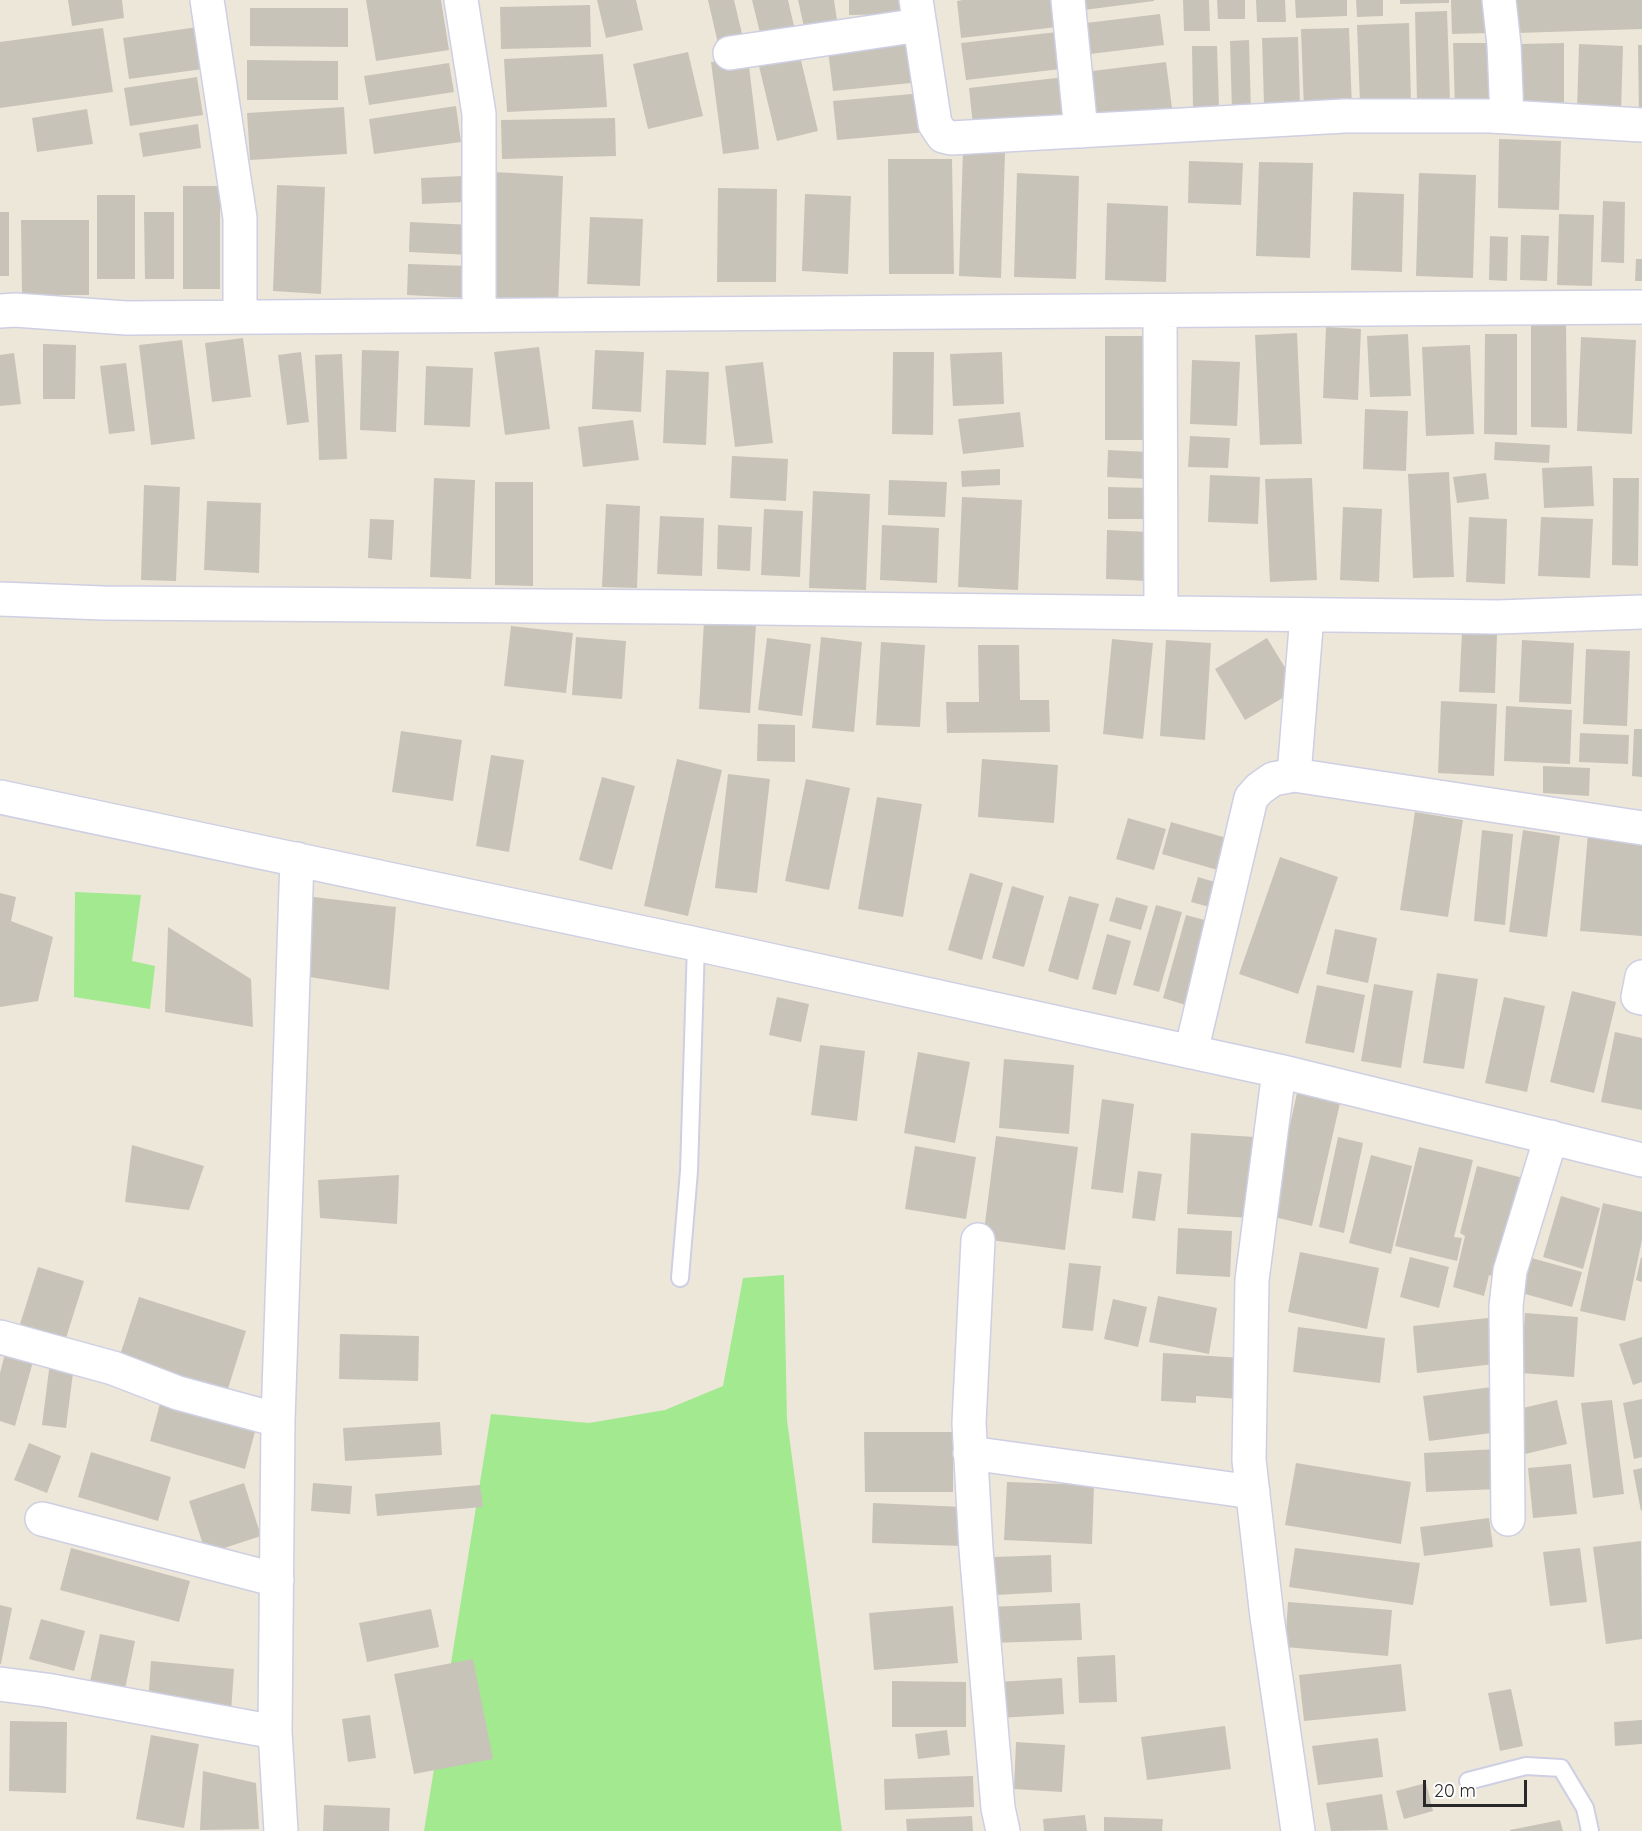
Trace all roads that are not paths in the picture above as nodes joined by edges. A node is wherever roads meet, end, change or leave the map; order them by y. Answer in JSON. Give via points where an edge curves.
{"nodes":[{"id":1,"x":207,"y":0,"type":"edge"},
{"id":2,"x":461,"y":0,"type":"edge"},
{"id":3,"x":1068,"y":0,"type":"edge"},
{"id":4,"x":1499,"y":0,"type":"edge"},
{"id":5,"x":918,"y":12,"type":"edge"},
{"id":6,"x":730,"y":53,"type":"dead end"},
{"id":7,"x":1507,"y":117,"type":"junction"},
{"id":8,"x":1642,"y":125,"type":"edge"},
{"id":9,"x":1081,"y":131,"type":"junction"},
{"id":10,"x":1642,"y":307,"type":"edge"},
{"id":11,"x":0,"y":311,"type":"edge"},
{"id":12,"x":1161,"y":311,"type":"junction"},
{"id":13,"x":479,"y":315,"type":"junction"},
{"id":14,"x":240,"y":316,"type":"junction"},
{"id":15,"x":0,"y":599,"type":"edge"},
{"id":16,"x":1161,"y":612,"type":"junction"},
{"id":17,"x":1642,"y":612,"type":"edge"},
{"id":18,"x":1307,"y":615,"type":"junction"},
{"id":19,"x":1294,"y":775,"type":"junction"},
{"id":20,"x":0,"y":797,"type":"edge"},
{"id":21,"x":1642,"y":828,"type":"edge"},
{"id":22,"x":297,"y":859,"type":"junction"},
{"id":23,"x":696,"y":944,"type":"junction"},
{"id":24,"x":1642,"y":977,"type":"edge"},
{"id":25,"x":1642,"y":998,"type":"edge"},
{"id":26,"x":1191,"y":1052,"type":"junction"},
{"id":27,"x":1279,"y":1071,"type":"junction"},
{"id":28,"x":1551,"y":1137,"type":"junction"},
{"id":29,"x":1642,"y":1159,"type":"edge"},
{"id":30,"x":978,"y":1240,"type":"dead end"},
{"id":31,"x":680,"y":1278,"type":"dead end"},
{"id":32,"x":0,"y":1337,"type":"edge"},
{"id":33,"x":278,"y":1420,"type":"junction"},
{"id":34,"x":970,"y":1453,"type":"junction"},
{"id":35,"x":1253,"y":1492,"type":"junction"},
{"id":36,"x":42,"y":1519,"type":"dead end"},
{"id":37,"x":1508,"y":1519,"type":"dead end"},
{"id":38,"x":277,"y":1580,"type":"junction"},
{"id":39,"x":0,"y":1684,"type":"edge"},
{"id":40,"x":275,"y":1732,"type":"junction"},
{"id":41,"x":1467,"y":1781,"type":"dead end"},
{"id":42,"x":281,"y":1831,"type":"edge"},
{"id":43,"x":1003,"y":1831,"type":"edge"},
{"id":44,"x":1298,"y":1831,"type":"edge"},
{"id":45,"x":1590,"y":1831,"type":"edge"}],
"edges":[{"from":1,"to":14,"type":"street","via":[[240,218]]},
{"from":2,"to":13,"type":"street","via":[[479,114]]},
{"from":3,"to":9,"type":"street"},
{"from":4,"to":7,"type":"street"},
{"from":5,"to":6,"type":"street"},
{"from":5,"to":9,"type":"street","via":[[935,124],[943,136]]},
{"from":7,"to":8,"type":"street"},
{"from":7,"to":9,"type":"street","via":[[1344,116]]},
{"from":10,"to":12,"type":"street"},
{"from":11,"to":14,"type":"street","via":[[126,318]]},
{"from":12,"to":13,"type":"street"},
{"from":12,"to":16,"type":"street"},
{"from":13,"to":14,"type":"street"},
{"from":15,"to":16,"type":"street"},
{"from":16,"to":18,"type":"street"},
{"from":17,"to":18,"type":"street","via":[[1498,617]]},
{"from":18,"to":19,"type":"street"},
{"from":19,"to":21,"type":"street"},
{"from":19,"to":26,"type":"street","via":[[1274,779],[1251,798]]},
{"from":20,"to":22,"type":"street"},
{"from":22,"to":23,"type":"street"},
{"from":22,"to":33,"type":"street"},
{"from":23,"to":26,"type":"street"},
{"from":23,"to":31,"type":"lane","via":[[689,1171]]},
{"from":24,"to":25,"type":"street","via":[[1638,997]]},
{"from":26,"to":27,"type":"street"},
{"from":27,"to":28,"type":"street"},
{"from":27,"to":35,"type":"street","via":[[1252,1280]]},
{"from":28,"to":29,"type":"street"},
{"from":28,"to":37,"type":"street","via":[[1510,1271],[1506,1306]]},
{"from":30,"to":34,"type":"street"},
{"from":32,"to":33,"type":"street"},
{"from":33,"to":38,"type":"street"},
{"from":34,"to":35,"type":"street"},
{"from":34,"to":43,"type":"street"},
{"from":35,"to":44,"type":"street"},
{"from":36,"to":38,"type":"street"},
{"from":38,"to":40,"type":"street"},
{"from":39,"to":40,"type":"street"},
{"from":40,"to":42,"type":"street"},
{"from":41,"to":45,"type":"lane","via":[[1526,1766],[1561,1768],[1585,1808]]}]}
